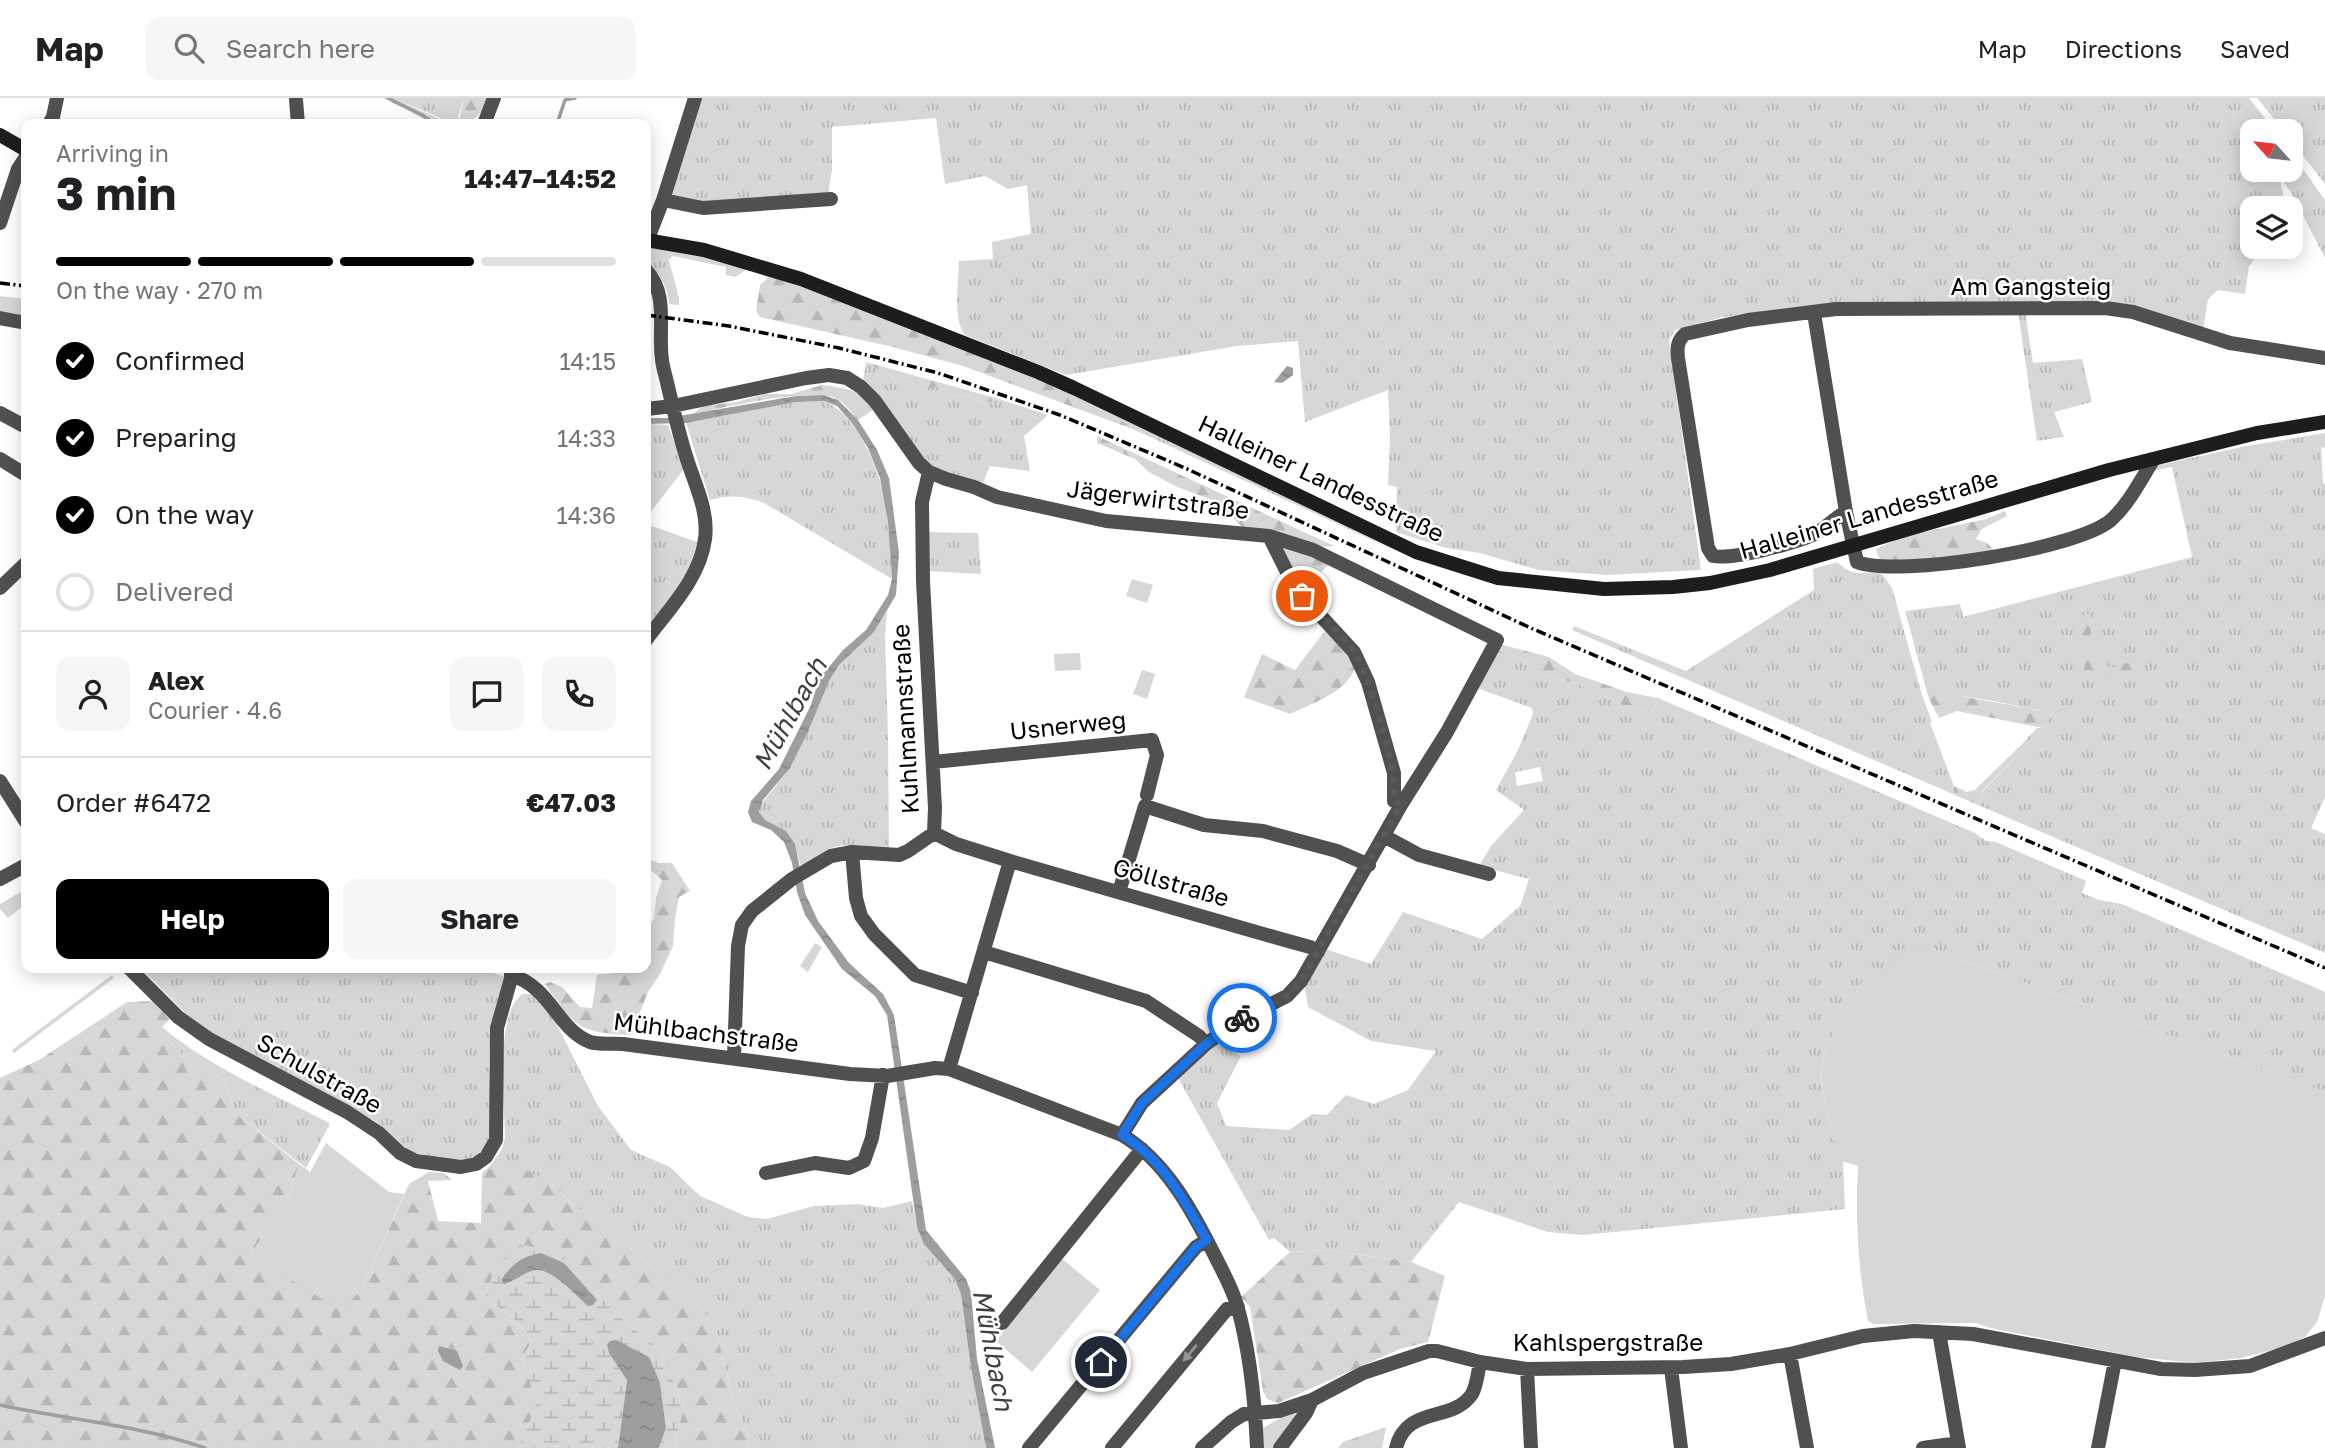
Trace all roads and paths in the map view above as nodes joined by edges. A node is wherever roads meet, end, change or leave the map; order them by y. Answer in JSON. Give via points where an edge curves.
{"nodes":[{"id":1,"x":57,"y":98,"type":"edge"},
{"id":2,"x":494,"y":98,"type":"edge"},
{"id":3,"x":695,"y":98,"type":"edge"},
{"id":4,"x":296,"y":100,"type":"dead end"},
{"id":5,"x":51,"y":119,"type":"edge"},
{"id":6,"x":298,"y":119,"type":"edge"},
{"id":7,"x":486,"y":119,"type":"edge"},
{"id":8,"x":0,"y":135,"type":"edge"},
{"id":9,"x":21,"y":147,"type":"edge"},
{"id":10,"x":21,"y":164,"type":"edge"},
{"id":11,"x":831,"y":199,"type":"dead end"},
{"id":12,"x":663,"y":200,"type":"junction"},
{"id":13,"x":0,"y":223,"type":"edge"},
{"id":14,"x":651,"y":229,"type":"edge"},
{"id":15,"x":651,"y":242,"type":"edge"},
{"id":16,"x":651,"y":278,"type":"edge"},
{"id":17,"x":1814,"y":313,"type":"junction"},
{"id":18,"x":0,"y":318,"type":"edge"},
{"id":19,"x":21,"y":322,"type":"edge"},
{"id":20,"x":2325,"y":358,"type":"edge"},
{"id":21,"x":651,"y":409,"type":"edge"},
{"id":22,"x":0,"y":413,"type":"edge"},
{"id":23,"x":676,"y":416,"type":"junction"},
{"id":24,"x":2325,"y":422,"type":"edge"},
{"id":25,"x":21,"y":424,"type":"edge"},
{"id":26,"x":0,"y":459,"type":"edge"},
{"id":27,"x":2154,"y":459,"type":"junction"},
{"id":28,"x":21,"y":472,"type":"edge"},
{"id":29,"x":929,"y":472,"type":"junction"},
{"id":30,"x":1846,"y":512,"type":"junction"},
{"id":31,"x":1269,"y":536,"type":"junction"},
{"id":32,"x":1853,"y":546,"type":"junction"},
{"id":33,"x":21,"y":568,"type":"edge"},
{"id":34,"x":0,"y":588,"type":"edge"},
{"id":35,"x":651,"y":633,"type":"edge"},
{"id":36,"x":933,"y":762,"type":"junction"},
{"id":37,"x":0,"y":780,"type":"edge"},
{"id":38,"x":1147,"y":795,"type":"dead end"},
{"id":39,"x":1401,"y":805,"type":"junction"},
{"id":40,"x":21,"y":814,"type":"edge"},
{"id":41,"x":934,"y":833,"type":"junction"},
{"id":42,"x":1384,"y":836,"type":"junction"},
{"id":43,"x":852,"y":852,"type":"junction"},
{"id":44,"x":1010,"y":861,"type":"junction"},
{"id":45,"x":1369,"y":865,"type":"junction"},
{"id":46,"x":21,"y":868,"type":"edge"},
{"id":47,"x":1489,"y":874,"type":"dead end"},
{"id":48,"x":0,"y":879,"type":"edge"},
{"id":49,"x":1119,"y":892,"type":"junction"},
{"id":50,"x":984,"y":952,"type":"junction"},
{"id":51,"x":1318,"y":952,"type":"junction"},
{"id":52,"x":134,"y":973,"type":"edge"},
{"id":53,"x":511,"y":973,"type":"edge"},
{"id":54,"x":515,"y":973,"type":"edge"},
{"id":55,"x":972,"y":993,"type":"junction"},
{"id":56,"x":1206,"y":1044,"type":"junction"},
{"id":57,"x":734,"y":1058,"type":"junction"},
{"id":58,"x":948,"y":1069,"type":"junction"},
{"id":59,"x":885,"y":1075,"type":"junction"},
{"id":60,"x":1122,"y":1135,"type":"junction"},
{"id":61,"x":1142,"y":1149,"type":"junction"},
{"id":62,"x":766,"y":1173,"type":"dead end"},
{"id":63,"x":1207,"y":1240,"type":"junction"},
{"id":64,"x":1238,"y":1307,"type":"junction"},
{"id":65,"x":993,"y":1325,"type":"dead end"},
{"id":66,"x":1939,"y":1332,"type":"junction"},
{"id":67,"x":2325,"y":1338,"type":"edge"},
{"id":68,"x":1790,"y":1354,"type":"junction"},
{"id":69,"x":2116,"y":1360,"type":"junction"},
{"id":70,"x":1480,"y":1362,"type":"junction"},
{"id":71,"x":1671,"y":1367,"type":"junction"},
{"id":72,"x":1527,"y":1368,"type":"junction"},
{"id":73,"x":1312,"y":1400,"type":"junction"},
{"id":74,"x":1255,"y":1412,"type":"junction"},
{"id":75,"x":1958,"y":1445,"type":"edge"},
{"id":76,"x":1029,"y":1448,"type":"edge"},
{"id":77,"x":1112,"y":1448,"type":"edge"},
{"id":78,"x":1202,"y":1448,"type":"edge"},
{"id":79,"x":1257,"y":1448,"type":"edge"},
{"id":80,"x":1280,"y":1448,"type":"edge"},
{"id":81,"x":1395,"y":1448,"type":"edge"},
{"id":82,"x":1531,"y":1448,"type":"edge"},
{"id":83,"x":1681,"y":1448,"type":"edge"},
{"id":84,"x":1807,"y":1448,"type":"edge"},
{"id":85,"x":1923,"y":1448,"type":"edge"},
{"id":86,"x":2098,"y":1448,"type":"edge"}],
"edges":[{"from":1,"to":5,"type":"street"},
{"from":2,"to":7,"type":"street"},
{"from":3,"to":12,"type":"street"},
{"from":4,"to":6,"type":"street"},
{"from":8,"to":9,"type":"main road"},
{"from":10,"to":13,"type":"street"},
{"from":11,"to":12,"type":"street","via":[[703,208]]},
{"from":12,"to":14,"type":"street"},
{"from":15,"to":32,"type":"main road","name":"Halleiner Landesstraße","via":[[704,250],[788,275],[1038,372],[1386,539],[1498,578],[1604,589],[1673,587],[1770,570]]},
{"from":16,"to":23,"type":"street","via":[[660,292],[661,350]]},
{"from":17,"to":20,"type":"street","name":"Am Gangsteig","via":[[1885,307],[2105,308],[2133,312],[2230,343]]},
{"from":17,"to":30,"type":"street"},
{"from":17,"to":30,"type":"street","name":"Am Gangsteig","via":[[1748,320],[1685,334],[1679,341],[1708,548],[1717,557],[1785,544],[1816,533]]},
{"from":18,"to":19,"type":"street"},
{"from":21,"to":23,"type":"street","name":"Jägerwirtstraße"},
{"from":22,"to":25,"type":"street"},
{"from":23,"to":29,"type":"street","name":"Jägerwirtstraße","via":[[806,378],[847,378],[875,401]]},
{"from":23,"to":35,"type":"street","via":[[702,502],[705,540],[697,569]]},
{"from":24,"to":27,"type":"main road","name":"Halleiner Landesstraße","via":[[2257,433]]},
{"from":26,"to":28,"type":"street"},
{"from":27,"to":32,"type":"main road","name":"Halleiner Landesstraße"},
{"from":27,"to":32,"type":"street","via":[[2111,520],[2052,544],[2000,556],[1888,566],[1857,562]]},
{"from":29,"to":31,"type":"street","name":"Jägerwirtstraße","via":[[997,497],[1106,521]]},
{"from":29,"to":36,"type":"street","name":"Kuhlmannstraße","via":[[922,502],[922,541]]},
{"from":30,"to":32,"type":"street"},
{"from":31,"to":39,"type":"street","name":"Jägerwirtstraße","via":[[1295,588],[1354,652],[1368,682],[1394,773],[1394,801]]},
{"from":31,"to":39,"type":"street","name":"Jägerwirtstraße","via":[[1313,550],[1497,640],[1447,733]]},
{"from":33,"to":34,"type":"street"},
{"from":36,"to":38,"type":"street","name":"Usnerweg","via":[[1152,740],[1157,755]]},
{"from":36,"to":41,"type":"street","name":"Kuhlmannstraße"},
{"from":37,"to":40,"type":"street"},
{"from":39,"to":42,"type":"street"},
{"from":41,"to":43,"type":"street","via":[[899,855]]},
{"from":41,"to":44,"type":"street","name":"Kuhlmannstraße"},
{"from":42,"to":45,"type":"street"},
{"from":42,"to":47,"type":"street","via":[[1419,855]]},
{"from":43,"to":55,"type":"street","via":[[856,898],[861,916],[874,933],[915,975]]},
{"from":43,"to":57,"type":"street","via":[[831,856],[792,879],[752,911],[742,925]]},
{"from":44,"to":49,"type":"street","name":"Göllstraße"},
{"from":44,"to":50,"type":"street"},
{"from":45,"to":49,"type":"street","via":[[1336,850],[1264,831],[1204,825],[1144,806]]},
{"from":45,"to":51,"type":"street"},
{"from":46,"to":48,"type":"street"},
{"from":49,"to":51,"type":"street","name":"Göllstraße"},
{"from":50,"to":55,"type":"street"},
{"from":50,"to":56,"type":"street","via":[[1146,1001]]},
{"from":51,"to":56,"type":"street","via":[[1287,996]]},
{"from":52,"to":53,"type":"street","name":"Schulstraße","via":[[178,1017],[209,1039],[347,1112],[400,1153],[416,1161],[461,1167],[477,1164],[496,1140],[497,1028]]},
{"from":54,"to":57,"type":"street","name":"Mühlbachstraße","via":[[534,985],[573,1031],[591,1042]]},
{"from":55,"to":58,"type":"street"},
{"from":56,"to":60,"type":"street","via":[[1142,1103]]},
{"from":57,"to":59,"type":"street","name":"Mühlbachstraße"},
{"from":58,"to":59,"type":"street"},
{"from":58,"to":60,"type":"street"},
{"from":59,"to":62,"type":"street","via":[[864,1161],[849,1168],[815,1163]]},
{"from":60,"to":61,"type":"street"},
{"from":61,"to":63,"type":"street","via":[[1180,1192]]},
{"from":61,"to":65,"type":"street","via":[[1002,1323]]},
{"from":63,"to":64,"type":"street"},
{"from":63,"to":76,"type":"street","via":[[1196,1247]]},
{"from":64,"to":74,"type":"street"},
{"from":64,"to":77,"type":"street","one_way":true,"via":[[1227,1309]]},
{"from":66,"to":68,"type":"street","name":"Kahlspergstraße","via":[[1863,1336]]},
{"from":66,"to":69,"type":"street","name":"Kahlspergstraße"},
{"from":66,"to":75,"type":"street"},
{"from":67,"to":69,"type":"street","name":"Kahlspergstraße","via":[[2250,1366],[2161,1369]]},
{"from":68,"to":71,"type":"street","name":"Kahlspergstraße","via":[[1731,1364]]},
{"from":68,"to":84,"type":"street"},
{"from":69,"to":86,"type":"street"},
{"from":70,"to":72,"type":"street","name":"Kahlspergstraße"},
{"from":70,"to":73,"type":"street","name":"Kahlspergstraße","via":[[1429,1351],[1363,1373]]},
{"from":70,"to":81,"type":"street","via":[[1471,1395],[1459,1405],[1415,1421],[1401,1432]]},
{"from":71,"to":72,"type":"street","name":"Kahlspergstraße"},
{"from":71,"to":83,"type":"street"},
{"from":72,"to":82,"type":"street"},
{"from":73,"to":74,"type":"street","name":"Kahlspergstraße","via":[[1279,1411]]},
{"from":73,"to":80,"type":"street"},
{"from":74,"to":78,"type":"street","via":[[1231,1422]]},
{"from":74,"to":79,"type":"street"},
{"from":75,"to":85,"type":"street"}]}
